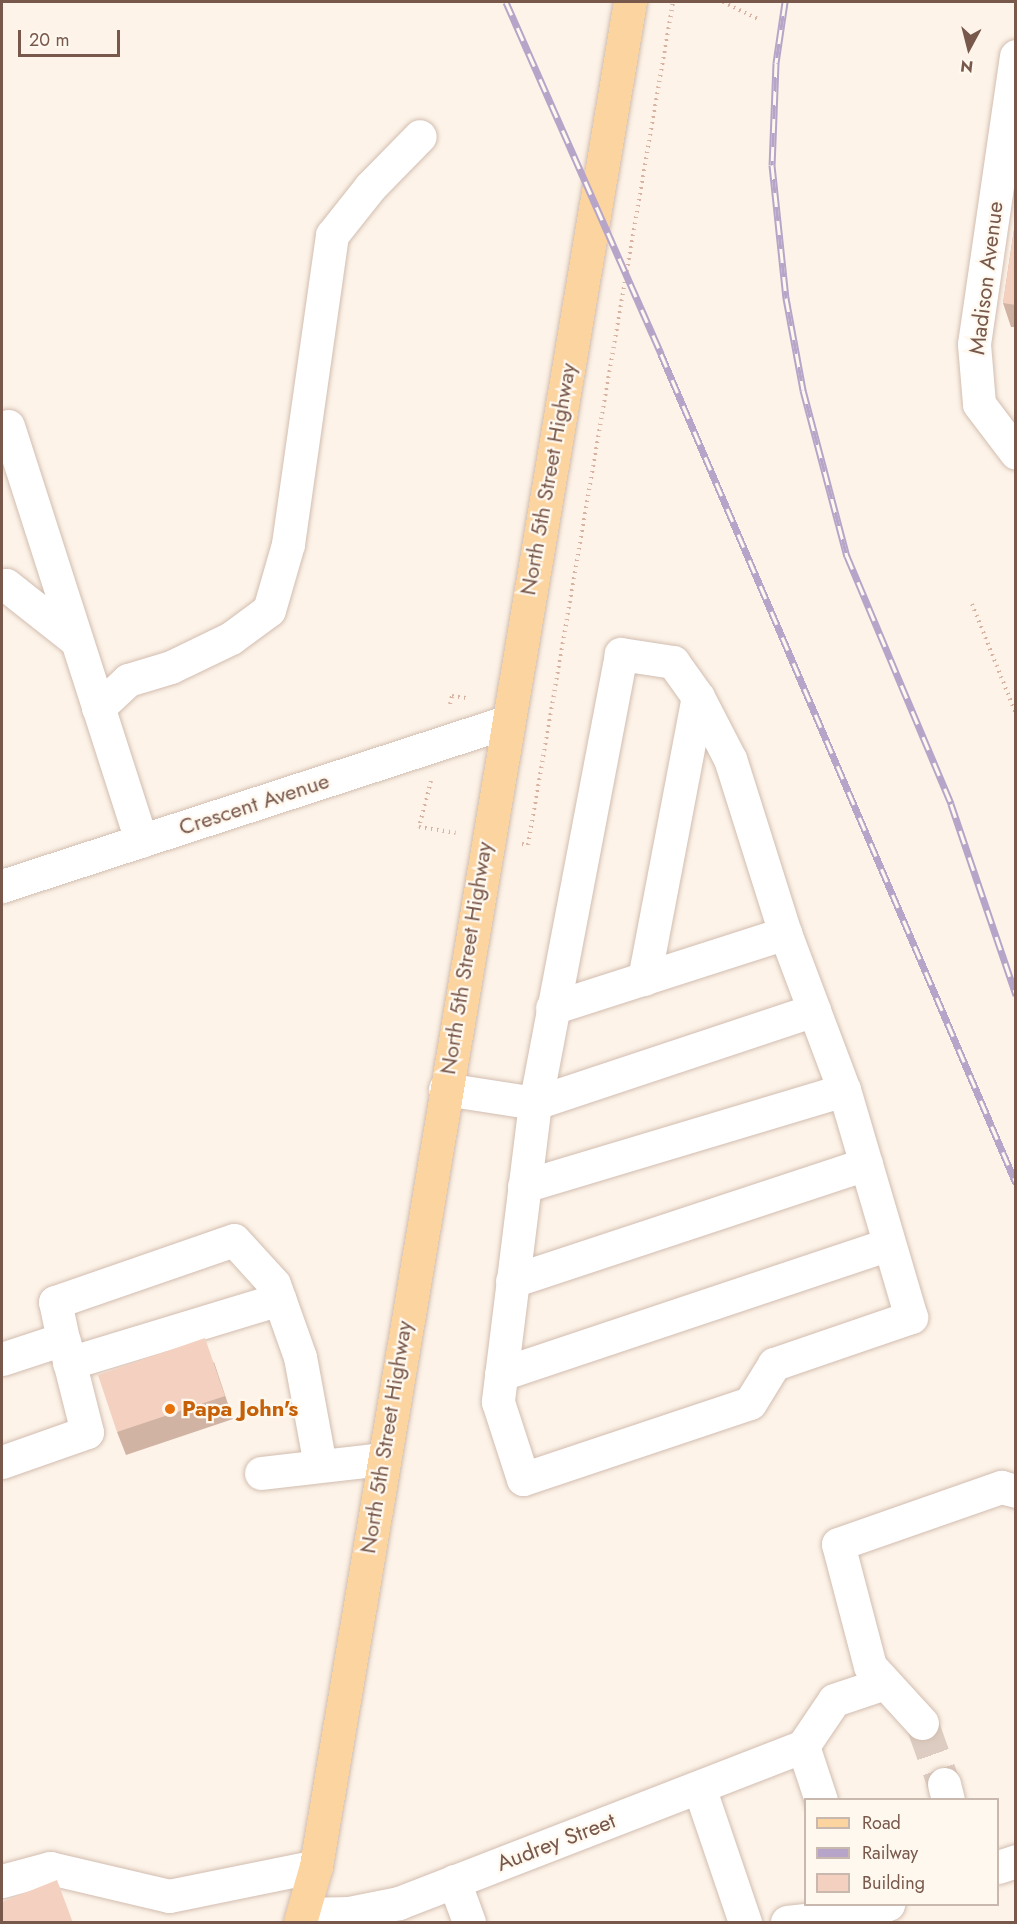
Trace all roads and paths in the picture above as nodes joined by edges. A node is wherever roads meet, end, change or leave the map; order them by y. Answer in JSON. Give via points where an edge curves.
{"nodes":[{"id":1,"x":630,"y":2,"type":"edge"},
{"id":2,"x":673,"y":2,"type":"edge"},
{"id":3,"x":723,"y":2,"type":"edge"},
{"id":4,"x":758,"y":19,"type":"dead end"},
{"id":5,"x":1016,"y":56,"type":"edge"},
{"id":6,"x":420,"y":136,"type":"dead end"},
{"id":7,"x":8,"y":426,"type":"dead end"},
{"id":8,"x":1016,"y":453,"type":"edge"},
{"id":9,"x":3,"y":581,"type":"edge"},
{"id":10,"x":972,"y":604,"type":"dead end"},
{"id":11,"x":77,"y":641,"type":"junction"},
{"id":12,"x":698,"y":697,"type":"junction"},
{"id":13,"x":98,"y":708,"type":"junction"},
{"id":14,"x":550,"y":712,"type":"dead end"},
{"id":15,"x":1016,"y":714,"type":"edge"},
{"id":16,"x":506,"y":722,"type":"junction"},
{"id":17,"x":141,"y":841,"type":"junction"},
{"id":18,"x":2,"y":886,"type":"edge"},
{"id":19,"x":785,"y":933,"type":"junction"},
{"id":20,"x":644,"y":979,"type":"junction"},
{"id":21,"x":552,"y":1008,"type":"junction"},
{"id":22,"x":814,"y":1010,"type":"junction"},
{"id":23,"x":445,"y":1089,"type":"junction"},
{"id":24,"x":844,"y":1090,"type":"junction"},
{"id":25,"x":535,"y":1103,"type":"junction"},
{"id":26,"x":866,"y":1164,"type":"junction"},
{"id":27,"x":524,"y":1186,"type":"junction"},
{"id":28,"x":889,"y":1244,"type":"junction"},
{"id":29,"x":512,"y":1281,"type":"junction"},
{"id":30,"x":279,"y":1299,"type":"junction"},
{"id":31,"x":66,"y":1351,"type":"junction"},
{"id":32,"x":2,"y":1359,"type":"edge"},
{"id":33,"x":501,"y":1374,"type":"junction"},
{"id":34,"x":382,"y":1459,"type":"junction"},
{"id":35,"x":2,"y":1462,"type":"edge"},
{"id":36,"x":320,"y":1465,"type":"junction"},
{"id":37,"x":261,"y":1473,"type":"dead end"},
{"id":38,"x":1016,"y":1491,"type":"edge"},
{"id":39,"x":885,"y":1683,"type":"junction"},
{"id":40,"x":922,"y":1723,"type":"tunnel mouth"},
{"id":41,"x":803,"y":1746,"type":"junction"},
{"id":42,"x":699,"y":1786,"type":"junction"},
{"id":43,"x":821,"y":1798,"type":"edge"},
{"id":44,"x":1016,"y":1861,"type":"edge"},
{"id":45,"x":316,"y":1866,"type":"junction"},
{"id":46,"x":999,"y":1867,"type":"edge"},
{"id":47,"x":2,"y":1881,"type":"edge"},
{"id":48,"x":454,"y":1881,"type":"junction"},
{"id":49,"x":168,"y":1909,"type":"edge"},
{"id":50,"x":867,"y":1911,"type":"edge"},
{"id":51,"x":399,"y":1913,"type":"edge"},
{"id":52,"x":303,"y":1920,"type":"edge"},
{"id":53,"x":468,"y":1923,"type":"edge"},
{"id":54,"x":745,"y":1923,"type":"edge"},
{"id":55,"x":787,"y":1923,"type":"edge"}],
"edges":[{"from":1,"to":16,"type":"main road","name":"North 5th Street Highway"},
{"from":2,"to":14,"type":"path"},
{"from":3,"to":4,"type":"path"},
{"from":5,"to":8,"type":"street","name":"Madison Avenue","via":[[974,344],[979,404]]},
{"from":6,"to":13,"type":"street","via":[[370,187],[332,235],[288,544],[268,610],[231,638],[171,667],[128,680]]},
{"from":7,"to":11,"type":"street"},
{"from":9,"to":11,"type":"street"},
{"from":10,"to":15,"type":"path"},
{"from":11,"to":13,"type":"street"},
{"from":12,"to":19,"type":"street","via":[[730,759]]},
{"from":12,"to":20,"type":"street"},
{"from":12,"to":21,"type":"street","via":[[673,662],[621,654]]},
{"from":13,"to":17,"type":"street"},
{"from":16,"to":17,"type":"street","name":"Crescent Avenue"},
{"from":16,"to":23,"type":"main road","name":"North 5th Street Highway"},
{"from":17,"to":18,"type":"street","name":"Crescent Avenue"},
{"from":19,"to":20,"type":"street"},
{"from":19,"to":22,"type":"street"},
{"from":20,"to":21,"type":"street"},
{"from":21,"to":25,"type":"street"},
{"from":22,"to":24,"type":"street"},
{"from":22,"to":25,"type":"street"},
{"from":23,"to":25,"type":"street"},
{"from":23,"to":34,"type":"main road","name":"North 5th Street Highway"},
{"from":24,"to":26,"type":"street"},
{"from":24,"to":27,"type":"street"},
{"from":25,"to":27,"type":"street"},
{"from":26,"to":28,"type":"street"},
{"from":26,"to":29,"type":"street"},
{"from":27,"to":29,"type":"street"},
{"from":28,"to":33,"type":"street"},
{"from":28,"to":33,"type":"street","via":[[911,1317],[774,1364],[750,1403],[523,1479],[498,1402]]},
{"from":29,"to":33,"type":"street"},
{"from":30,"to":31,"type":"street"},
{"from":30,"to":31,"type":"street","via":[[274,1284],[234,1240],[55,1302]]},
{"from":30,"to":36,"type":"street","via":[[300,1357]]},
{"from":31,"to":32,"type":"street"},
{"from":31,"to":35,"type":"street","via":[[87,1432]]},
{"from":34,"to":36,"type":"street"},
{"from":34,"to":45,"type":"main road","name":"North 5th Street Highway"},
{"from":36,"to":37,"type":"street"},
{"from":38,"to":39,"type":"street","via":[[1002,1487],[838,1544],[870,1666]]},
{"from":39,"to":40,"type":"street"},
{"from":39,"to":41,"type":"street","via":[[834,1700]]},
{"from":41,"to":42,"type":"street","name":"Audrey Street"},
{"from":41,"to":43,"type":"street"},
{"from":42,"to":48,"type":"street","name":"Audrey Street"},
{"from":42,"to":54,"type":"street"},
{"from":44,"to":46,"type":"street"},
{"from":45,"to":49,"type":"street"},
{"from":45,"to":52,"type":"main road","name":"North 5th Street Highway"},
{"from":47,"to":49,"type":"street","via":[[50,1868]]},
{"from":48,"to":51,"type":"street","name":"Audrey Street"},
{"from":48,"to":53,"type":"street"},
{"from":50,"to":55,"type":"street"},
{"from":51,"to":52,"type":"street","name":"Audrey Street","via":[[349,1913]]}]}
